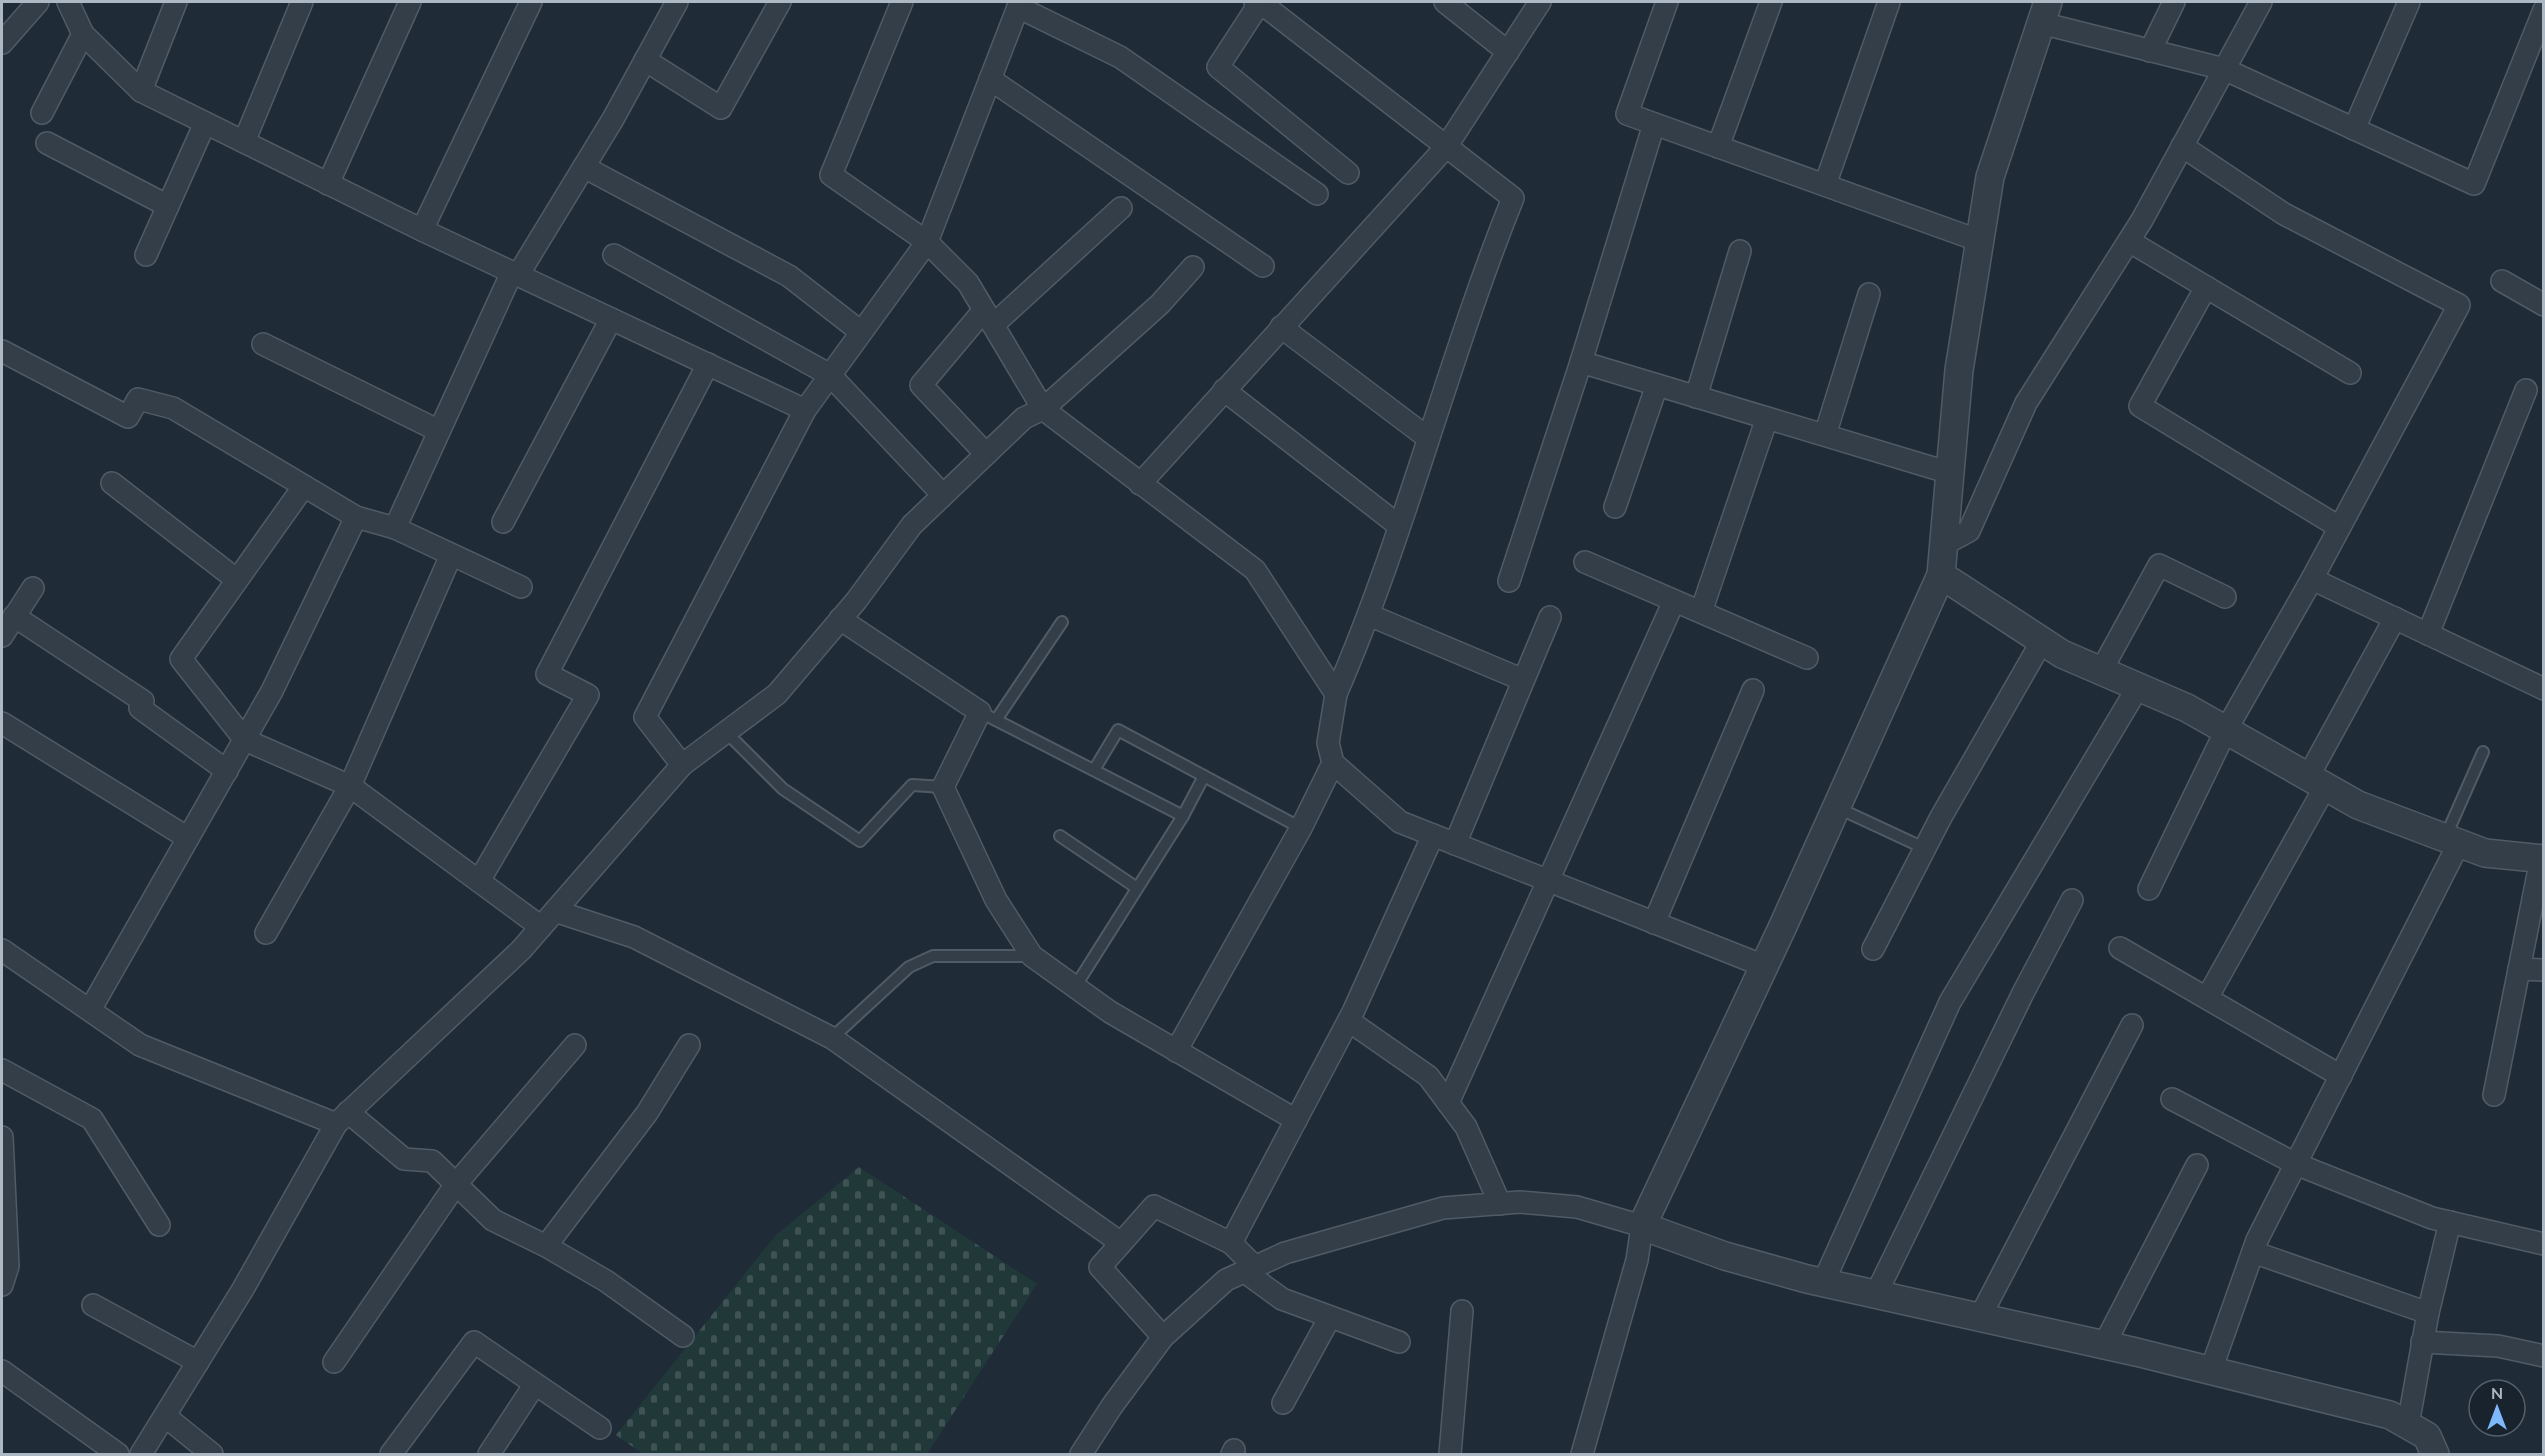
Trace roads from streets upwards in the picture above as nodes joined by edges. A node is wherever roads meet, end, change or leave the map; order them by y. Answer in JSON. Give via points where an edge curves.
{"nodes":[{"id":1,"x":38,"y":2,"type":"edge"},
{"id":2,"x":68,"y":2,"type":"edge"},
{"id":3,"x":176,"y":2,"type":"edge"},
{"id":4,"x":302,"y":2,"type":"edge"},
{"id":5,"x":410,"y":2,"type":"edge"},
{"id":6,"x":531,"y":2,"type":"edge"},
{"id":7,"x":677,"y":2,"type":"edge"},
{"id":8,"x":780,"y":2,"type":"edge"},
{"id":9,"x":902,"y":2,"type":"edge"},
{"id":10,"x":1444,"y":2,"type":"edge"},
{"id":11,"x":1540,"y":2,"type":"edge"},
{"id":12,"x":1667,"y":2,"type":"edge"},
{"id":13,"x":1771,"y":2,"type":"edge"},
{"id":14,"x":1889,"y":2,"type":"edge"},
{"id":15,"x":2174,"y":2,"type":"edge"},
{"id":16,"x":2261,"y":2,"type":"edge"},
{"id":17,"x":2409,"y":2,"type":"edge"},
{"id":18,"x":1019,"y":4,"type":"edge"},
{"id":19,"x":1265,"y":4,"type":"edge"},
{"id":20,"x":2544,"y":10,"type":"edge"},
{"id":21,"x":2044,"y":12,"type":"edge"},
{"id":22,"x":83,"y":34,"type":"junction"},
{"id":23,"x":2,"y":43,"type":"edge"},
{"id":24,"x":2150,"y":51,"type":"junction"},
{"id":25,"x":1508,"y":52,"type":"junction"},
{"id":26,"x":645,"y":60,"type":"junction"},
{"id":27,"x":2224,"y":69,"type":"junction"},
{"id":28,"x":990,"y":79,"type":"junction"},
{"id":29,"x":141,"y":91,"type":"junction"},
{"id":30,"x":42,"y":113,"type":"dead end"},
{"id":31,"x":205,"y":123,"type":"junction"},
{"id":32,"x":1654,"y":124,"type":"junction"},
{"id":33,"x":2354,"y":129,"type":"junction"},
{"id":34,"x":244,"y":142,"type":"junction"},
{"id":35,"x":48,"y":143,"type":"dead end"},
{"id":36,"x":2182,"y":146,"type":"junction"},
{"id":37,"x":1446,"y":147,"type":"junction"},
{"id":38,"x":1718,"y":147,"type":"junction"},
{"id":39,"x":584,"y":167,"type":"junction"},
{"id":40,"x":1348,"y":173,"type":"dead end"},
{"id":41,"x":328,"y":184,"type":"junction"},
{"id":42,"x":1825,"y":185,"type":"junction"},
{"id":43,"x":1317,"y":194,"type":"dead end"},
{"id":44,"x":168,"y":206,"type":"junction"},
{"id":45,"x":1121,"y":208,"type":"dead end"},
{"id":46,"x":422,"y":230,"type":"junction"},
{"id":47,"x":1980,"y":241,"type":"junction"},
{"id":48,"x":2129,"y":241,"type":"junction"},
{"id":49,"x":927,"y":242,"type":"junction"},
{"id":50,"x":1740,"y":251,"type":"dead end"},
{"id":51,"x":146,"y":255,"type":"dead end"},
{"id":52,"x":614,"y":255,"type":"dead end"},
{"id":53,"x":1263,"y":266,"type":"dead end"},
{"id":54,"x":1193,"y":267,"type":"dead end"},
{"id":55,"x":515,"y":274,"type":"junction"},
{"id":56,"x":2502,"y":281,"type":"dead end"},
{"id":57,"x":2206,"y":287,"type":"junction"},
{"id":58,"x":1869,"y":294,"type":"dead end"},
{"id":59,"x":2544,"y":304,"type":"edge"},
{"id":60,"x":988,"y":318,"type":"junction"},
{"id":61,"x":611,"y":319,"type":"junction"},
{"id":62,"x":1281,"y":327,"type":"junction"},
{"id":63,"x":861,"y":332,"type":"junction"},
{"id":64,"x":263,"y":344,"type":"dead end"},
{"id":65,"x":2,"y":351,"type":"edge"},
{"id":66,"x":1581,"y":362,"type":"junction"},
{"id":67,"x":708,"y":364,"type":"junction"},
{"id":68,"x":2350,"y":373,"type":"dead end"},
{"id":69,"x":830,"y":375,"type":"junction"},
{"id":70,"x":1657,"y":385,"type":"junction"},
{"id":71,"x":1224,"y":390,"type":"junction"},
{"id":72,"x":2526,"y":390,"type":"dead end"},
{"id":73,"x":1696,"y":397,"type":"junction"},
{"id":74,"x":1043,"y":409,"type":"junction"},
{"id":75,"x":804,"y":410,"type":"junction"},
{"id":76,"x":1767,"y":418,"type":"junction"},
{"id":77,"x":439,"y":431,"type":"junction"},
{"id":78,"x":1825,"y":435,"type":"junction"},
{"id":79,"x":1428,"y":438,"type":"junction"},
{"id":80,"x":986,"y":454,"type":"junction"},
{"id":81,"x":1950,"y":473,"type":"junction"},
{"id":82,"x":112,"y":483,"type":"dead end"},
{"id":83,"x":1140,"y":484,"type":"junction"},
{"id":84,"x":304,"y":486,"type":"junction"},
{"id":85,"x":943,"y":495,"type":"junction"},
{"id":86,"x":1616,"y":507,"type":"dead end"},
{"id":87,"x":356,"y":517,"type":"junction"},
{"id":88,"x":503,"y":522,"type":"dead end"},
{"id":89,"x":1398,"y":525,"type":"junction"},
{"id":90,"x":2339,"y":527,"type":"junction"},
{"id":91,"x":394,"y":528,"type":"junction"},
{"id":92,"x":1943,"y":545,"type":"junction"},
{"id":93,"x":451,"y":555,"type":"junction"},
{"id":94,"x":1585,"y":562,"type":"dead end"},
{"id":95,"x":1941,"y":575,"type":"junction"},
{"id":96,"x":2312,"y":579,"type":"junction"},
{"id":97,"x":237,"y":580,"type":"junction"},
{"id":98,"x":1509,"y":581,"type":"dead end"},
{"id":99,"x":521,"y":587,"type":"dead end"},
{"id":100,"x":33,"y":588,"type":"dead end"},
{"id":101,"x":2225,"y":597,"type":"dead end"},
{"id":102,"x":1674,"y":601,"type":"junction"},
{"id":103,"x":1701,"y":612,"type":"junction"},
{"id":104,"x":1369,"y":615,"type":"junction"},
{"id":105,"x":14,"y":616,"type":"junction"},
{"id":106,"x":1550,"y":617,"type":"dead end"},
{"id":107,"x":2395,"y":618,"type":"junction"},
{"id":108,"x":840,"y":620,"type":"junction"},
{"id":109,"x":2428,"y":634,"type":"junction"},
{"id":110,"x":2,"y":636,"type":"edge"},
{"id":111,"x":2042,"y":640,"type":"junction"},
{"id":112,"x":1807,"y":658,"type":"dead end"},
{"id":113,"x":2102,"y":671,"type":"junction"},
{"id":114,"x":1523,"y":680,"type":"junction"},
{"id":115,"x":2138,"y":687,"type":"junction"},
{"id":116,"x":2544,"y":689,"type":"edge"},
{"id":117,"x":1754,"y":690,"type":"dead end"},
{"id":118,"x":1336,"y":694,"type":"junction"},
{"id":119,"x":2,"y":723,"type":"edge"},
{"id":120,"x":2226,"y":730,"type":"junction"},
{"id":121,"x":245,"y":740,"type":"junction"},
{"id":122,"x":1333,"y":763,"type":"junction"},
{"id":123,"x":682,"y":765,"type":"junction"},
{"id":124,"x":227,"y":771,"type":"junction"},
{"id":125,"x":2317,"y":782,"type":"junction"},
{"id":126,"x":350,"y":786,"type":"junction"},
{"id":127,"x":1434,"y":835,"type":"junction"},
{"id":128,"x":188,"y":838,"type":"junction"},
{"id":129,"x":2452,"y":841,"type":"junction"},
{"id":130,"x":1455,"y":844,"type":"junction"},
{"id":131,"x":2542,"y":859,"type":"edge"},
{"id":132,"x":479,"y":881,"type":"junction"},
{"id":133,"x":1550,"y":881,"type":"junction"},
{"id":134,"x":2149,"y":889,"type":"dead end"},
{"id":135,"x":2072,"y":900,"type":"dead end"},
{"id":136,"x":548,"y":919,"type":"junction"},
{"id":137,"x":1654,"y":923,"type":"junction"},
{"id":138,"x":266,"y":933,"type":"dead end"},
{"id":139,"x":2120,"y":948,"type":"dead end"},
{"id":140,"x":1873,"y":949,"type":"dead end"},
{"id":141,"x":2,"y":950,"type":"edge"},
{"id":142,"x":1764,"y":966,"type":"junction"},
{"id":143,"x":2519,"y":969,"type":"junction"},
{"id":144,"x":2544,"y":970,"type":"edge"},
{"id":145,"x":2207,"y":998,"type":"junction"},
{"id":146,"x":90,"y":1010,"type":"junction"},
{"id":147,"x":1349,"y":1021,"type":"junction"},
{"id":148,"x":2132,"y":1025,"type":"dead end"},
{"id":149,"x":574,"y":1045,"type":"dead end"},
{"id":150,"x":689,"y":1045,"type":"dead end"},
{"id":151,"x":1176,"y":1051,"type":"junction"},
{"id":152,"x":2,"y":1071,"type":"edge"},
{"id":153,"x":2341,"y":1076,"type":"junction"},
{"id":154,"x":2494,"y":1095,"type":"dead end"},
{"id":155,"x":2172,"y":1099,"type":"dead end"},
{"id":156,"x":1448,"y":1103,"type":"junction"},
{"id":157,"x":342,"y":1118,"type":"junction"},
{"id":158,"x":1296,"y":1120,"type":"junction"},
{"id":159,"x":2,"y":1137,"type":"edge"},
{"id":160,"x":2296,"y":1164,"type":"junction"},
{"id":161,"x":2197,"y":1165,"type":"dead end"},
{"id":162,"x":456,"y":1184,"type":"junction"},
{"id":163,"x":1500,"y":1204,"type":"junction"},
{"id":164,"x":2450,"y":1222,"type":"junction"},
{"id":165,"x":159,"y":1225,"type":"dead end"},
{"id":166,"x":1642,"y":1226,"type":"junction"},
{"id":167,"x":1121,"y":1243,"type":"junction"},
{"id":168,"x":1231,"y":1243,"type":"junction"},
{"id":169,"x":2544,"y":1244,"type":"edge"},
{"id":170,"x":546,"y":1246,"type":"junction"},
{"id":171,"x":2253,"y":1251,"type":"junction"},
{"id":172,"x":1250,"y":1269,"type":"junction"},
{"id":173,"x":1823,"y":1282,"type":"junction"},
{"id":174,"x":2,"y":1285,"type":"edge"},
{"id":175,"x":1876,"y":1294,"type":"junction"},
{"id":176,"x":93,"y":1305,"type":"dead end"},
{"id":177,"x":1462,"y":1311,"type":"dead end"},
{"id":178,"x":2428,"y":1313,"type":"junction"},
{"id":179,"x":1330,"y":1317,"type":"junction"},
{"id":180,"x":1980,"y":1317,"type":"junction"},
{"id":181,"x":683,"y":1336,"type":"dead end"},
{"id":182,"x":1164,"y":1337,"type":"junction"},
{"id":183,"x":1399,"y":1342,"type":"dead end"},
{"id":184,"x":2422,"y":1342,"type":"junction"},
{"id":185,"x":2104,"y":1345,"type":"junction"},
{"id":186,"x":2544,"y":1356,"type":"edge"},
{"id":187,"x":198,"y":1362,"type":"junction"},
{"id":188,"x":334,"y":1362,"type":"dead end"},
{"id":189,"x":2211,"y":1370,"type":"junction"},
{"id":190,"x":2,"y":1371,"type":"edge"},
{"id":191,"x":535,"y":1384,"type":"junction"},
{"id":192,"x":1283,"y":1403,"type":"dead end"},
{"id":193,"x":165,"y":1416,"type":"junction"},
{"id":194,"x":2408,"y":1425,"type":"junction"},
{"id":195,"x":600,"y":1428,"type":"dead end"},
{"id":196,"x":118,"y":1455,"type":"edge"},
{"id":197,"x":141,"y":1455,"type":"edge"},
{"id":198,"x":212,"y":1455,"type":"edge"},
{"id":199,"x":391,"y":1455,"type":"edge"},
{"id":200,"x":489,"y":1455,"type":"edge"},
{"id":201,"x":1080,"y":1455,"type":"edge"},
{"id":202,"x":1450,"y":1455,"type":"edge"},
{"id":203,"x":1582,"y":1455,"type":"edge"},
{"id":204,"x":2435,"y":1455,"type":"edge"}],
"edges":[{"from":1,"to":23,"type":"street"},
{"from":2,"to":22,"type":"street"},
{"from":3,"to":29,"type":"street"},
{"from":4,"to":34,"type":"street"},
{"from":5,"to":41,"type":"street"},
{"from":6,"to":46,"type":"street"},
{"from":7,"to":26,"type":"street"},
{"from":8,"to":26,"type":"street","via":[[722,108]]},
{"from":9,"to":49,"type":"street","via":[[831,175]]},
{"from":10,"to":25,"type":"street"},
{"from":11,"to":25,"type":"street"},
{"from":12,"to":32,"type":"street","via":[[1627,114]]},
{"from":13,"to":38,"type":"street"},
{"from":14,"to":42,"type":"street"},
{"from":15,"to":24,"type":"street"},
{"from":16,"to":27,"type":"street"},
{"from":17,"to":33,"type":"street"},
{"from":18,"to":28,"type":"street"},
{"from":18,"to":43,"type":"street","via":[[1120,57]]},
{"from":19,"to":37,"type":"street"},
{"from":19,"to":40,"type":"street","via":[[1218,67]]},
{"from":20,"to":33,"type":"street","via":[[2474,184]]},
{"from":21,"to":24,"type":"street"},
{"from":21,"to":47,"type":"street","via":[[1990,177]]},
{"from":22,"to":29,"type":"street"},
{"from":22,"to":30,"type":"street"},
{"from":24,"to":27,"type":"street"},
{"from":25,"to":37,"type":"street"},
{"from":26,"to":39,"type":"street"},
{"from":27,"to":33,"type":"street"},
{"from":27,"to":36,"type":"street"},
{"from":28,"to":49,"type":"street"},
{"from":28,"to":53,"type":"street"},
{"from":29,"to":31,"type":"street"},
{"from":31,"to":34,"type":"street"},
{"from":31,"to":44,"type":"street"},
{"from":32,"to":38,"type":"street"},
{"from":32,"to":66,"type":"street"},
{"from":34,"to":41,"type":"street"},
{"from":35,"to":44,"type":"street"},
{"from":36,"to":48,"type":"street"},
{"from":36,"to":90,"type":"street","via":[[2284,214],[2459,305]]},
{"from":37,"to":62,"type":"street"},
{"from":37,"to":79,"type":"street","via":[[1513,198],[1481,276]]},
{"from":38,"to":42,"type":"street"},
{"from":39,"to":55,"type":"street"},
{"from":39,"to":63,"type":"street","via":[[789,276]]},
{"from":41,"to":46,"type":"street"},
{"from":42,"to":47,"type":"street"},
{"from":44,"to":51,"type":"street"},
{"from":45,"to":60,"type":"street"},
{"from":46,"to":55,"type":"street"},
{"from":47,"to":81,"type":"street","via":[[1959,370]]},
{"from":48,"to":57,"type":"street"},
{"from":48,"to":92,"type":"street","via":[[2026,402],[1969,531]]},
{"from":49,"to":60,"type":"street","via":[[968,283]]},
{"from":49,"to":63,"type":"street"},
{"from":50,"to":73,"type":"street"},
{"from":52,"to":69,"type":"street"},
{"from":54,"to":74,"type":"street","via":[[1160,304]]},
{"from":55,"to":61,"type":"street"},
{"from":55,"to":77,"type":"street"},
{"from":56,"to":59,"type":"street"},
{"from":57,"to":68,"type":"street"},
{"from":57,"to":90,"type":"street","via":[[2140,406]]},
{"from":58,"to":78,"type":"street"},
{"from":60,"to":74,"type":"street"},
{"from":60,"to":80,"type":"street","via":[[921,385]]},
{"from":61,"to":67,"type":"street"},
{"from":61,"to":88,"type":"street"},
{"from":62,"to":71,"type":"street"},
{"from":62,"to":79,"type":"street"},
{"from":63,"to":69,"type":"street"},
{"from":64,"to":77,"type":"street"},
{"from":65,"to":84,"type":"street","via":[[128,417],[138,399],[173,408]]},
{"from":66,"to":70,"type":"street"},
{"from":66,"to":98,"type":"street"},
{"from":67,"to":75,"type":"street"},
{"from":67,"to":132,"type":"street","via":[[547,674],[588,695]]},
{"from":69,"to":75,"type":"street"},
{"from":69,"to":85,"type":"street"},
{"from":70,"to":73,"type":"street"},
{"from":70,"to":86,"type":"street"},
{"from":71,"to":83,"type":"street"},
{"from":71,"to":89,"type":"street"},
{"from":72,"to":109,"type":"street"},
{"from":73,"to":76,"type":"street"},
{"from":74,"to":80,"type":"street","via":[[1024,418]]},
{"from":74,"to":83,"type":"street"},
{"from":75,"to":123,"type":"street","via":[[645,717]]},
{"from":76,"to":78,"type":"street"},
{"from":76,"to":103,"type":"street"},
{"from":77,"to":91,"type":"street"},
{"from":78,"to":81,"type":"street"},
{"from":79,"to":89,"type":"street"},
{"from":80,"to":85,"type":"street"},
{"from":81,"to":92,"type":"street"},
{"from":82,"to":97,"type":"street"},
{"from":83,"to":118,"type":"street","via":[[1255,570]]},
{"from":84,"to":87,"type":"street"},
{"from":84,"to":97,"type":"street"},
{"from":85,"to":108,"type":"street","via":[[912,525]]},
{"from":87,"to":91,"type":"street"},
{"from":87,"to":121,"type":"street"},
{"from":89,"to":104,"type":"street"},
{"from":90,"to":96,"type":"street"},
{"from":91,"to":93,"type":"street"},
{"from":92,"to":95,"type":"street"},
{"from":93,"to":99,"type":"street"},
{"from":93,"to":126,"type":"street"},
{"from":94,"to":102,"type":"street"},
{"from":95,"to":111,"type":"street"},
{"from":95,"to":142,"type":"street"},
{"from":96,"to":107,"type":"street"},
{"from":96,"to":120,"type":"street"},
{"from":97,"to":121,"type":"street","via":[[181,659]]},
{"from":100,"to":105,"type":"street"},
{"from":101,"to":113,"type":"street","via":[[2159,565]]},
{"from":102,"to":103,"type":"street"},
{"from":102,"to":133,"type":"street"},
{"from":103,"to":112,"type":"street"},
{"from":104,"to":114,"type":"street"},
{"from":104,"to":118,"type":"street"},
{"from":105,"to":110,"type":"street"},
{"from":105,"to":124,"type":"street","via":[[143,701],[140,708]]},
{"from":106,"to":114,"type":"street"},
{"from":107,"to":109,"type":"street"},
{"from":107,"to":125,"type":"street"},
{"from":108,"to":123,"type":"street","via":[[777,694]]},
{"from":108,"to":151,"type":"street","via":[[988,716],[944,787],[996,900],[1032,956],[1110,1012]]},
{"from":109,"to":116,"type":"street"},
{"from":111,"to":113,"type":"street","via":[[2062,654]]},
{"from":111,"to":140,"type":"street","via":[[1924,848]]},
{"from":113,"to":115,"type":"street"},
{"from":114,"to":130,"type":"street"},
{"from":115,"to":120,"type":"street"},
{"from":115,"to":173,"type":"street","via":[[1950,1002]]},
{"from":117,"to":137,"type":"street"},
{"from":118,"to":122,"type":"street","via":[[1328,743]]},
{"from":119,"to":128,"type":"street"},
{"from":120,"to":125,"type":"street"},
{"from":120,"to":134,"type":"street"},
{"from":121,"to":124,"type":"street"},
{"from":121,"to":126,"type":"street"},
{"from":122,"to":127,"type":"street","via":[[1400,822]]},
{"from":122,"to":151,"type":"street","via":[[1301,828]]},
{"from":123,"to":136,"type":"street"},
{"from":124,"to":128,"type":"street"},
{"from":125,"to":129,"type":"street","via":[[2358,806]]},
{"from":125,"to":145,"type":"street"},
{"from":126,"to":132,"type":"street"},
{"from":126,"to":138,"type":"street"},
{"from":127,"to":130,"type":"street"},
{"from":127,"to":147,"type":"street"},
{"from":128,"to":146,"type":"street"},
{"from":129,"to":131,"type":"street","via":[[2485,853]]},
{"from":129,"to":153,"type":"street"},
{"from":130,"to":133,"type":"street"},
{"from":131,"to":143,"type":"street"},
{"from":132,"to":136,"type":"street"},
{"from":133,"to":137,"type":"street"},
{"from":133,"to":156,"type":"street"},
{"from":135,"to":175,"type":"street"},
{"from":136,"to":157,"type":"street","via":[[521,950]]},
{"from":136,"to":167,"type":"street","via":[[634,937],[832,1038]]},
{"from":137,"to":142,"type":"street"},
{"from":139,"to":145,"type":"street"},
{"from":141,"to":146,"type":"street"},
{"from":142,"to":166,"type":"street"},
{"from":143,"to":144,"type":"street"},
{"from":143,"to":154,"type":"street"},
{"from":145,"to":153,"type":"street"},
{"from":146,"to":157,"type":"street","via":[[140,1045]]},
{"from":147,"to":156,"type":"street","via":[[1428,1076]]},
{"from":147,"to":158,"type":"street"},
{"from":148,"to":180,"type":"street"},
{"from":149,"to":162,"type":"street"},
{"from":150,"to":170,"type":"street","via":[[647,1113]]},
{"from":151,"to":158,"type":"street"},
{"from":152,"to":165,"type":"street","via":[[92,1119]]},
{"from":153,"to":160,"type":"street"},
{"from":155,"to":160,"type":"street"},
{"from":156,"to":163,"type":"street","via":[[1466,1127]]},
{"from":157,"to":162,"type":"street","via":[[405,1159],[432,1161]]},
{"from":157,"to":187,"type":"street"},
{"from":158,"to":168,"type":"street"},
{"from":159,"to":174,"type":"street","via":[[8,1266]]},
{"from":160,"to":164,"type":"street"},
{"from":160,"to":171,"type":"street"},
{"from":161,"to":185,"type":"street"},
{"from":162,"to":170,"type":"street","via":[[493,1220]]},
{"from":162,"to":188,"type":"street"},
{"from":163,"to":166,"type":"street","via":[[1577,1207]]},
{"from":163,"to":172,"type":"street","via":[[1443,1208],[1285,1253]]},
{"from":164,"to":169,"type":"street"},
{"from":164,"to":178,"type":"street"},
{"from":166,"to":173,"type":"street","via":[[1725,1256]]},
{"from":166,"to":203,"type":"street","via":[[1637,1260]]},
{"from":167,"to":168,"type":"street","via":[[1154,1206]]},
{"from":167,"to":182,"type":"street","via":[[1100,1267]]},
{"from":168,"to":172,"type":"street"},
{"from":170,"to":181,"type":"street","via":[[606,1281]]},
{"from":171,"to":178,"type":"street"},
{"from":171,"to":189,"type":"street"},
{"from":172,"to":179,"type":"street","via":[[1282,1299]]},
{"from":172,"to":182,"type":"street","via":[[1226,1280]]},
{"from":173,"to":175,"type":"street"},
{"from":175,"to":180,"type":"street"},
{"from":176,"to":187,"type":"street"},
{"from":177,"to":202,"type":"street"},
{"from":178,"to":184,"type":"street"},
{"from":179,"to":183,"type":"street"},
{"from":179,"to":192,"type":"street"},
{"from":180,"to":185,"type":"street"},
{"from":182,"to":201,"type":"street"},
{"from":184,"to":186,"type":"street","via":[[2498,1346]]},
{"from":184,"to":194,"type":"street"},
{"from":185,"to":189,"type":"street"},
{"from":187,"to":193,"type":"street"},
{"from":189,"to":194,"type":"street","via":[[2390,1415]]},
{"from":190,"to":196,"type":"street"},
{"from":191,"to":195,"type":"street"},
{"from":191,"to":199,"type":"street","via":[[474,1342]]},
{"from":191,"to":200,"type":"street"},
{"from":193,"to":197,"type":"street"},
{"from":193,"to":198,"type":"street"},
{"from":194,"to":204,"type":"street","via":[[2427,1436]]}]}
